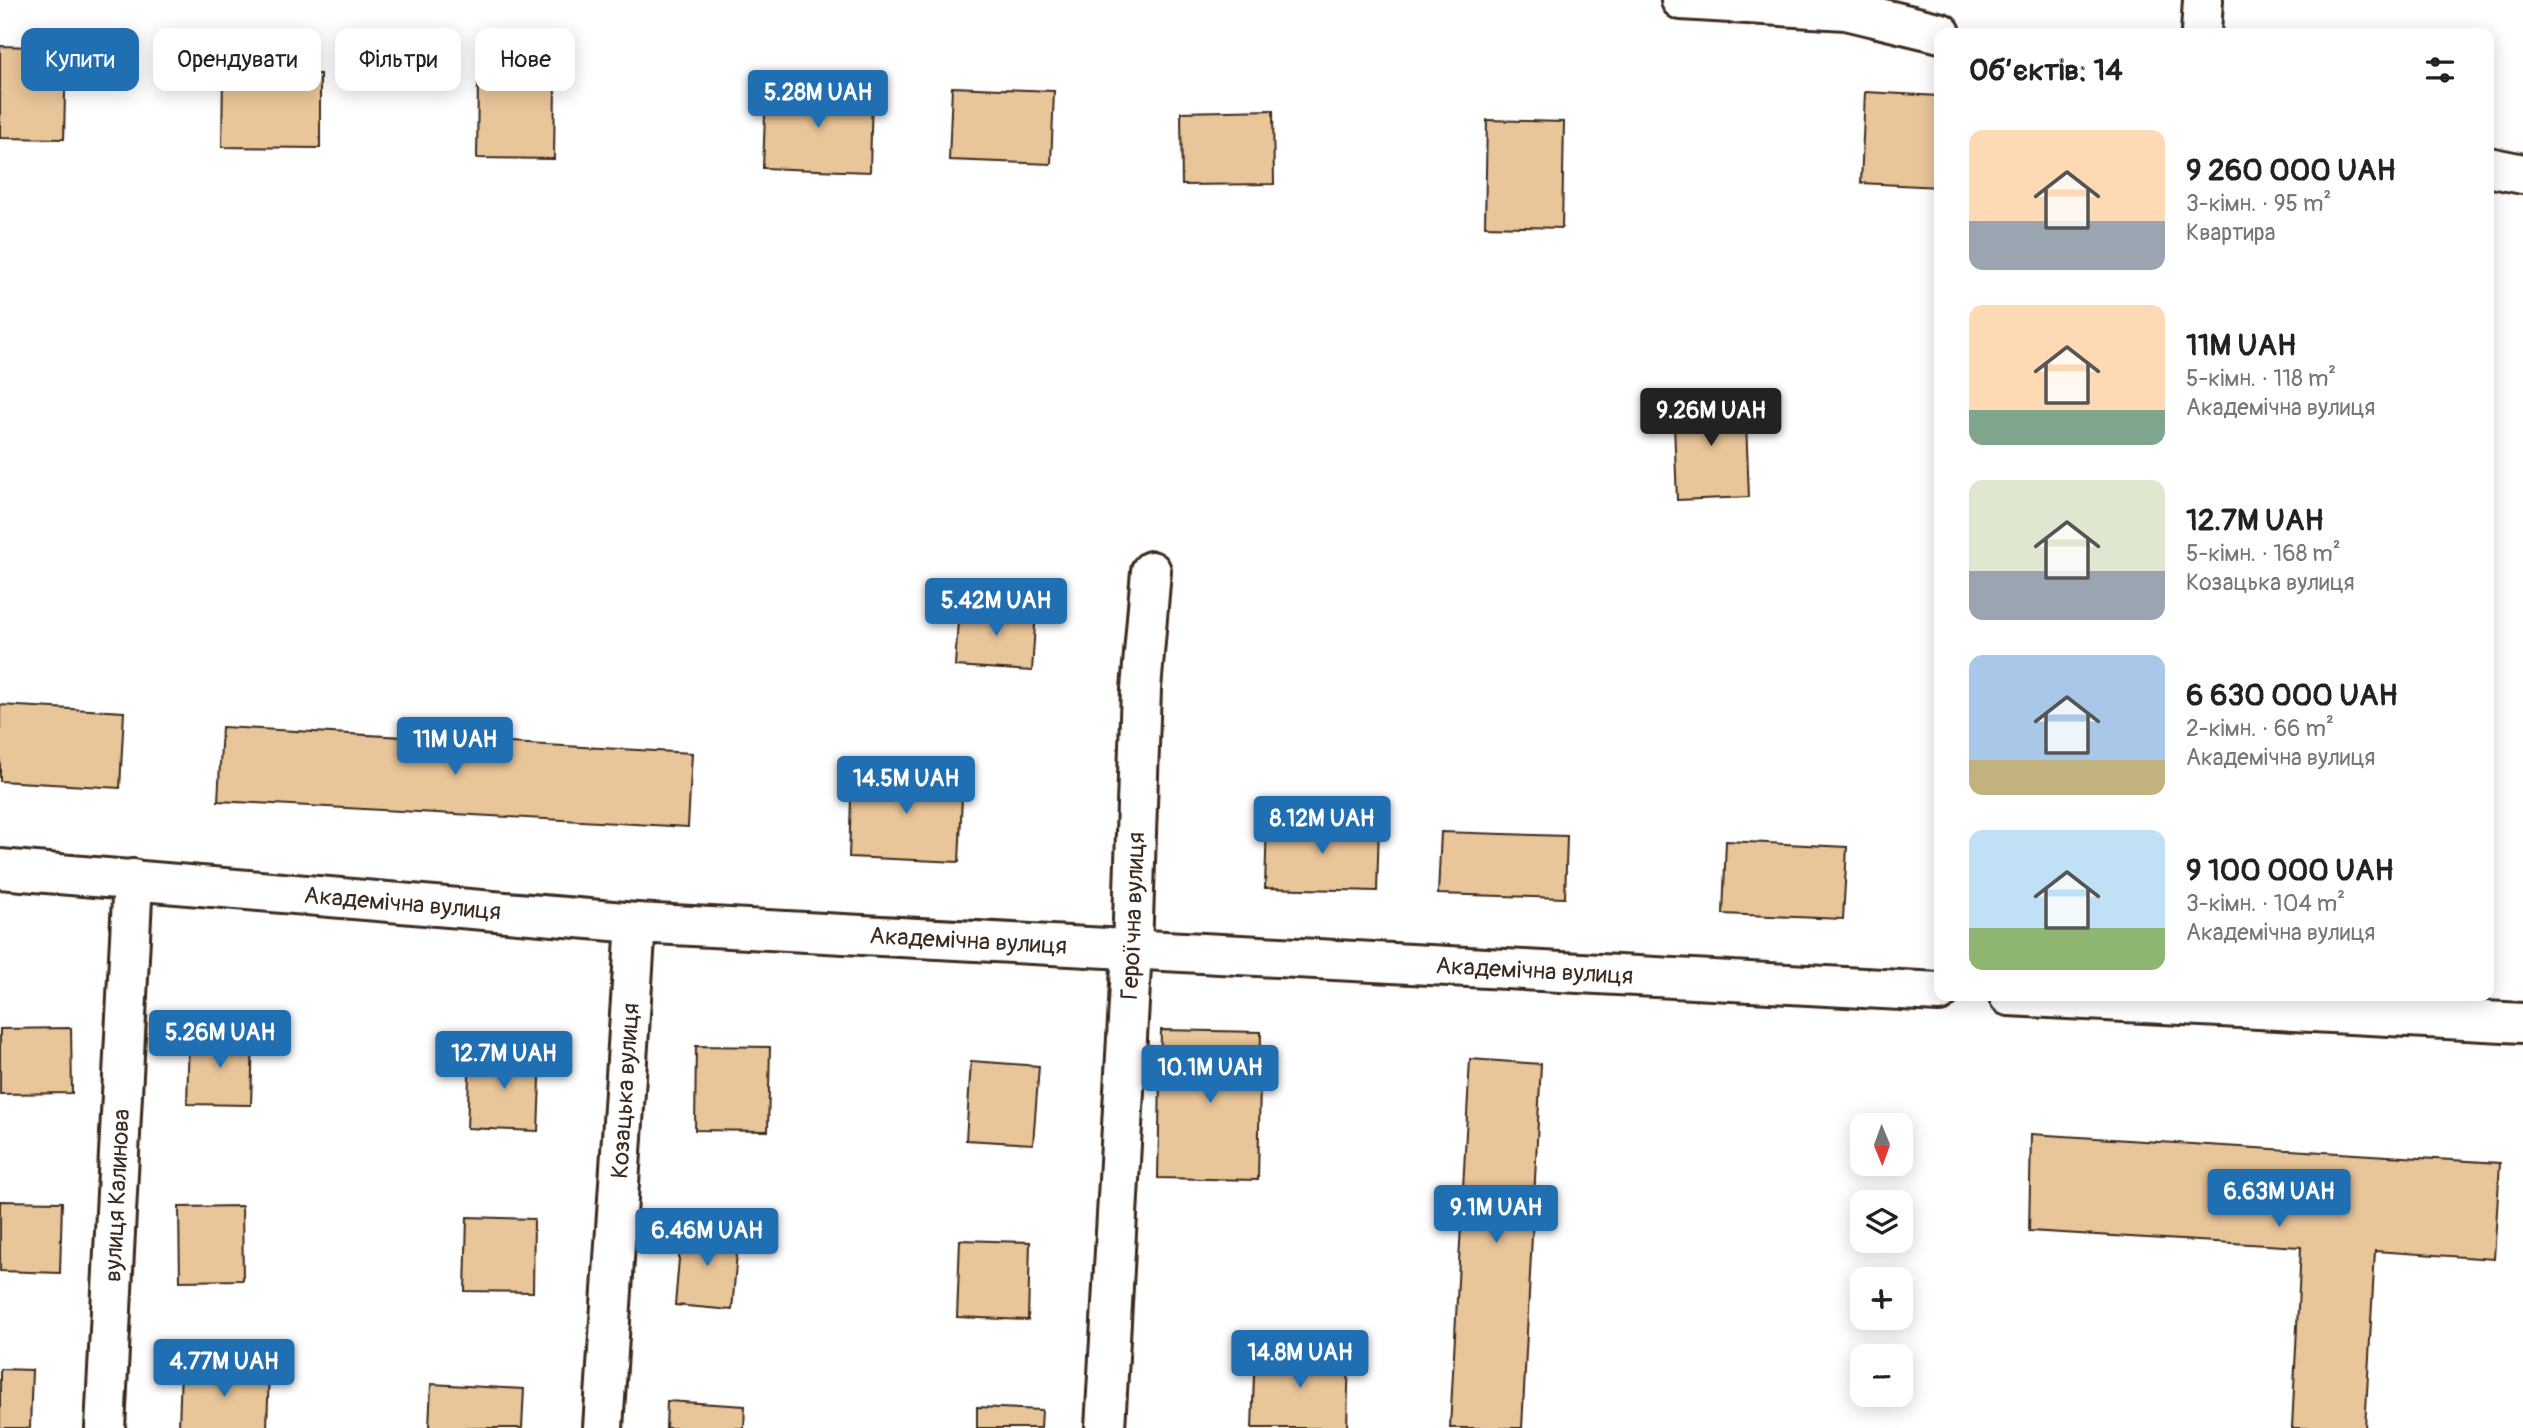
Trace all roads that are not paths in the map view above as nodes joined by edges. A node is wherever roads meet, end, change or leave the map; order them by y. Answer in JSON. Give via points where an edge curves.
{"nodes":[{"id":1,"x":1681,"y":0,"type":"edge"},
{"id":2,"x":2203,"y":0,"type":"edge"},
{"id":3,"x":2201,"y":28,"type":"edge"},
{"id":4,"x":1934,"y":31,"type":"edge"},
{"id":5,"x":2494,"y":168,"type":"edge"},
{"id":6,"x":2523,"y":174,"type":"edge"},
{"id":7,"x":1151,"y":571,"type":"dead end"},
{"id":8,"x":0,"y":869,"type":"edge"},
{"id":9,"x":133,"y":879,"type":"junction"},
{"id":10,"x":636,"y":923,"type":"junction"},
{"id":11,"x":1132,"y":949,"type":"junction"},
{"id":12,"x":1934,"y":992,"type":"edge"},
{"id":13,"x":2104,"y":1001,"type":"edge"},
{"id":14,"x":2523,"y":1023,"type":"edge"},
{"id":15,"x":105,"y":1428,"type":"edge"},
{"id":16,"x":603,"y":1428,"type":"edge"},
{"id":17,"x":1105,"y":1428,"type":"edge"}],
"edges":[{"from":1,"to":4,"type":"street","via":[[1846,10]]},
{"from":2,"to":3,"type":"street"},
{"from":5,"to":6,"type":"street"},
{"from":7,"to":11,"type":"street","name":"Героїчна вулиця","via":[[1141,689]]},
{"from":8,"to":9,"type":"street","name":"Академічна вулиця"},
{"from":9,"to":10,"type":"street","name":"Академічна вулиця"},
{"from":9,"to":15,"type":"street","name":"вулиця Калинова"},
{"from":10,"to":11,"type":"street","name":"Академічна вулиця"},
{"from":10,"to":16,"type":"street","name":"Козацька вулиця"},
{"from":11,"to":12,"type":"street","name":"Академічна вулиця"},
{"from":11,"to":17,"type":"street","name":"Героїчна вулиця"},
{"from":13,"to":14,"type":"street"}]}
